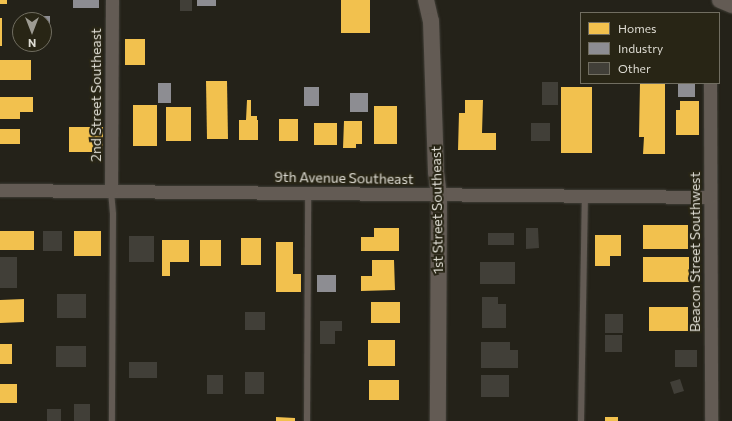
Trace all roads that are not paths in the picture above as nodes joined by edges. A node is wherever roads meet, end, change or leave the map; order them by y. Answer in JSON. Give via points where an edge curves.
{"nodes":[{"id":1,"x":112,"y":0,"type":"edge"},
{"id":2,"x":426,"y":0,"type":"edge"},
{"id":3,"x":720,"y":0,"type":"edge"},
{"id":4,"x":732,"y":5,"type":"edge"},
{"id":5,"x":710,"y":84,"type":"edge"},
{"id":6,"x":0,"y":190,"type":"edge"},
{"id":7,"x":111,"y":191,"type":"junction"},
{"id":8,"x":308,"y":193,"type":"junction"},
{"id":9,"x":440,"y":195,"type":"junction"},
{"id":10,"x":585,"y":196,"type":"junction"},
{"id":11,"x":710,"y":197,"type":"junction"},
{"id":12,"x":112,"y":421,"type":"edge"},
{"id":13,"x":308,"y":421,"type":"edge"},
{"id":14,"x":438,"y":421,"type":"edge"},
{"id":15,"x":581,"y":421,"type":"edge"},
{"id":16,"x":711,"y":421,"type":"edge"}],
"edges":[{"from":1,"to":7,"type":"street","name":"2nd Street Southeast"},
{"from":2,"to":9,"type":"street","name":"1st Street Southeast","via":[[431,21],[436,172]]},
{"from":3,"to":4,"type":"street"},
{"from":5,"to":11,"type":"street","name":"Beacon Street Southwest"},
{"from":6,"to":7,"type":"street","name":"9th Avenue Southeast"},
{"from":7,"to":8,"type":"street","name":"9th Avenue Southeast"},
{"from":7,"to":12,"type":"lane"},
{"from":8,"to":9,"type":"street","name":"9th Avenue Southeast"},
{"from":8,"to":13,"type":"lane"},
{"from":9,"to":10,"type":"street","name":"9th Avenue Southeast"},
{"from":9,"to":14,"type":"street","name":"1st Street Southeast"},
{"from":10,"to":11,"type":"street","name":"9th Avenue Southeast"},
{"from":10,"to":15,"type":"lane"},
{"from":11,"to":16,"type":"street","name":"Beacon Street Southwest"}]}
